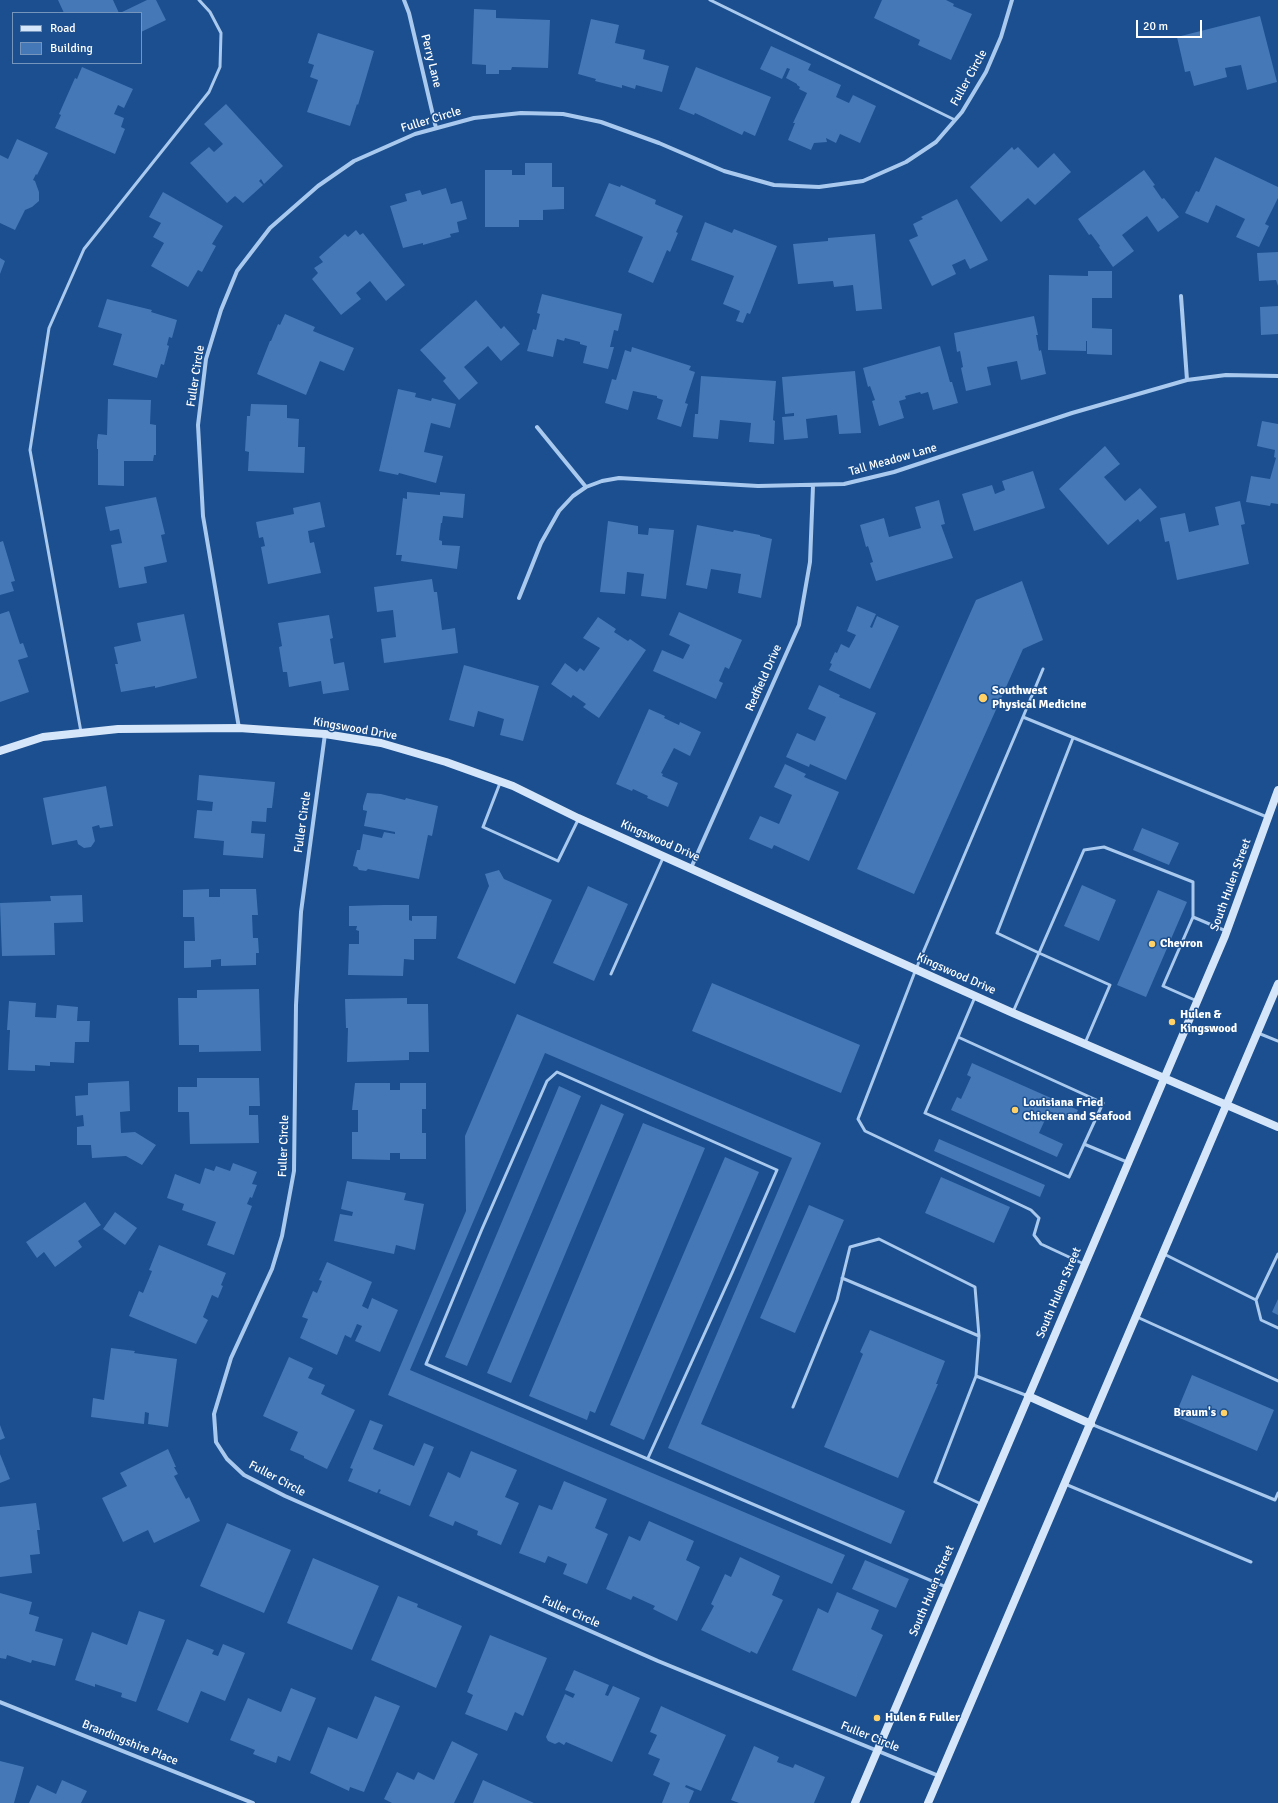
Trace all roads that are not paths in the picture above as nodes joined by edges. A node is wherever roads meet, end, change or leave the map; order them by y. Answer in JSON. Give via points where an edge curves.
{"nodes":[{"id":1,"x":199,"y":0,"type":"edge"},
{"id":2,"x":404,"y":0,"type":"edge"},
{"id":3,"x":710,"y":0,"type":"edge"},
{"id":4,"x":1012,"y":0,"type":"edge"},
{"id":5,"x":955,"y":120,"type":"junction"},
{"id":6,"x":436,"y":128,"type":"junction"},
{"id":7,"x":1181,"y":296,"type":"dead end"},
{"id":8,"x":1278,"y":376,"type":"edge"},
{"id":9,"x":1187,"y":380,"type":"junction"},
{"id":10,"x":537,"y":427,"type":"dead end"},
{"id":11,"x":813,"y":486,"type":"junction"},
{"id":12,"x":586,"y":487,"type":"junction"},
{"id":13,"x":519,"y":598,"type":"dead end"},
{"id":14,"x":1043,"y":669,"type":"dead end"},
{"id":15,"x":1023,"y":717,"type":"junction"},
{"id":16,"x":239,"y":728,"type":"junction"},
{"id":17,"x":82,"y":733,"type":"junction"},
{"id":18,"x":325,"y":734,"type":"junction"},
{"id":19,"x":1073,"y":738,"type":"junction"},
{"id":20,"x":0,"y":751,"type":"edge"},
{"id":21,"x":501,"y":782,"type":"junction"},
{"id":22,"x":1278,"y":790,"type":"edge"},
{"id":23,"x":578,"y":818,"type":"junction"},
{"id":24,"x":1269,"y":818,"type":"junction"},
{"id":25,"x":664,"y":856,"type":"junction"},
{"id":26,"x":691,"y":868,"type":"junction"},
{"id":27,"x":1193,"y":917,"type":"junction"},
{"id":28,"x":1227,"y":932,"type":"junction"},
{"id":29,"x":1039,"y":953,"type":"junction"},
{"id":30,"x":916,"y":969,"type":"junction"},
{"id":31,"x":611,"y":974,"type":"dead end"},
{"id":32,"x":1278,"y":984,"type":"edge"},
{"id":33,"x":975,"y":996,"type":"junction"},
{"id":34,"x":1197,"y":1001,"type":"junction"},
{"id":35,"x":1013,"y":1013,"type":"junction"},
{"id":36,"x":1258,"y":1033,"type":"junction"},
{"id":37,"x":958,"y":1037,"type":"junction"},
{"id":38,"x":1278,"y":1041,"type":"edge"},
{"id":39,"x":1085,"y":1043,"type":"junction"},
{"id":40,"x":1164,"y":1077,"type":"junction"},
{"id":41,"x":1228,"y":1105,"type":"junction"},
{"id":42,"x":1278,"y":1127,"type":"edge"},
{"id":43,"x":1084,"y":1144,"type":"junction"},
{"id":44,"x":1128,"y":1162,"type":"junction"},
{"id":45,"x":1164,"y":1254,"type":"junction"},
{"id":46,"x":1278,"y":1254,"type":"edge"},
{"id":47,"x":1084,"y":1264,"type":"junction"},
{"id":48,"x":842,"y":1278,"type":"junction"},
{"id":49,"x":1256,"y":1300,"type":"junction"},
{"id":50,"x":1136,"y":1317,"type":"junction"},
{"id":51,"x":1278,"y":1328,"type":"edge"},
{"id":52,"x":979,"y":1336,"type":"junction"},
{"id":53,"x":976,"y":1376,"type":"junction"},
{"id":54,"x":1278,"y":1382,"type":"edge"},
{"id":55,"x":1028,"y":1396,"type":"junction"},
{"id":56,"x":793,"y":1407,"type":"dead end"},
{"id":57,"x":1091,"y":1424,"type":"junction"},
{"id":58,"x":648,"y":1458,"type":"junction"},
{"id":59,"x":1065,"y":1484,"type":"junction"},
{"id":60,"x":1278,"y":1493,"type":"edge"},
{"id":61,"x":981,"y":1504,"type":"junction"},
{"id":62,"x":1251,"y":1562,"type":"dead end"},
{"id":63,"x":946,"y":1587,"type":"junction"},
{"id":64,"x":0,"y":1702,"type":"edge"},
{"id":65,"x":877,"y":1751,"type":"junction"},
{"id":66,"x":939,"y":1776,"type":"junction"},
{"id":67,"x":253,"y":1803,"type":"edge"},
{"id":68,"x":855,"y":1803,"type":"edge"},
{"id":69,"x":928,"y":1803,"type":"edge"}],
"edges":[{"from":1,"to":17,"type":"lane","via":[[210,12],[221,33],[218,73],[209,92],[84,249],[48,328],[30,450]]},
{"from":2,"to":6,"type":"street","name":"Perry Lane"},
{"from":3,"to":5,"type":"lane"},
{"from":4,"to":5,"type":"street","name":"Fuller Circle","via":[[1001,38],[986,72]]},
{"from":5,"to":6,"type":"street","name":"Fuller Circle","via":[[936,142],[906,162],[863,181],[819,187],[774,185],[724,171],[601,122],[563,114],[521,113],[474,118]]},
{"from":6,"to":16,"type":"street","name":"Fuller Circle","via":[[415,134],[354,162],[312,192],[270,228],[237,271],[221,310],[206,359],[199,433],[203,516]]},
{"from":7,"to":9,"type":"street"},
{"from":8,"to":9,"type":"street","name":"Tall Meadow Lane","via":[[1226,375]]},
{"from":9,"to":11,"type":"street","name":"Tall Meadow Lane","via":[[1072,413],[894,472],[844,484]]},
{"from":10,"to":12,"type":"street"},
{"from":11,"to":12,"type":"street","name":"Tall Meadow Lane","via":[[758,486],[619,478]]},
{"from":11,"to":26,"type":"street","name":"Redfield Drive","via":[[810,562],[799,625]]},
{"from":12,"to":13,"type":"street","name":"Tall Meadow Lane","via":[[559,511],[541,543]]},
{"from":14,"to":15,"type":"lane"},
{"from":15,"to":19,"type":"lane"},
{"from":15,"to":30,"type":"lane"},
{"from":16,"to":17,"type":"main road","name":"Kingswood Drive","via":[[118,729]]},
{"from":16,"to":18,"type":"main road","name":"Kingswood Drive"},
{"from":17,"to":20,"type":"main road","name":"Kingswood Drive","via":[[44,737]]},
{"from":18,"to":21,"type":"main road","name":"Kingswood Drive","via":[[381,743],[446,762]]},
{"from":18,"to":65,"type":"street","name":"Fuller Circle","via":[[301,912],[296,1005],[294,1171],[282,1236],[272,1269],[230,1358],[214,1414],[216,1442],[227,1459],[244,1475],[284,1496],[658,1661]]},
{"from":19,"to":24,"type":"lane"},
{"from":19,"to":29,"type":"lane","via":[[997,933]]},
{"from":21,"to":23,"type":"main road","name":"Kingswood Drive"},
{"from":21,"to":23,"type":"lane","via":[[482,827],[558,861]]},
{"from":22,"to":24,"type":"main road","name":"South Hulen Street"},
{"from":23,"to":25,"type":"main road","name":"Kingswood Drive"},
{"from":24,"to":28,"type":"main road","name":"South Hulen Street"},
{"from":25,"to":26,"type":"main road","name":"Kingswood Drive"},
{"from":25,"to":31,"type":"lane"},
{"from":26,"to":30,"type":"main road","name":"Kingswood Drive"},
{"from":27,"to":28,"type":"lane"},
{"from":27,"to":29,"type":"lane","via":[[1193,882],[1104,847],[1084,850]]},
{"from":27,"to":34,"type":"lane","via":[[1163,986]]},
{"from":28,"to":34,"type":"main road","name":"South Hulen Street"},
{"from":29,"to":35,"type":"lane"},
{"from":29,"to":39,"type":"lane","via":[[1110,984]]},
{"from":30,"to":33,"type":"main road","name":"Kingswood Drive"},
{"from":30,"to":47,"type":"lane","via":[[858,1119],[865,1131],[1031,1210],[1039,1218],[1034,1235],[1041,1244]]},
{"from":32,"to":36,"type":"main road"},
{"from":33,"to":35,"type":"main road","name":"Kingswood Drive"},
{"from":33,"to":37,"type":"lane"},
{"from":34,"to":40,"type":"main road","name":"South Hulen Street"},
{"from":35,"to":39,"type":"main road","name":"Kingswood Drive"},
{"from":36,"to":38,"type":"lane"},
{"from":36,"to":41,"type":"main road"},
{"from":37,"to":43,"type":"lane","via":[[1102,1102]]},
{"from":37,"to":43,"type":"lane","via":[[925,1111],[927,1115],[1067,1177],[1070,1176]]},
{"from":39,"to":40,"type":"main road","name":"Kingswood Drive"},
{"from":40,"to":41,"type":"main road","name":"Kingswood Drive"},
{"from":40,"to":44,"type":"main road","name":"South Hulen Street"},
{"from":41,"to":42,"type":"main road","name":"Kingswood Drive"},
{"from":41,"to":45,"type":"main road"},
{"from":43,"to":44,"type":"lane"},
{"from":44,"to":47,"type":"main road","name":"South Hulen Street"},
{"from":45,"to":49,"type":"lane"},
{"from":45,"to":50,"type":"main road"},
{"from":46,"to":49,"type":"lane"},
{"from":47,"to":55,"type":"main road","name":"South Hulen Street"},
{"from":48,"to":52,"type":"lane"},
{"from":48,"to":52,"type":"lane","via":[[850,1247],[879,1239],[975,1287]]},
{"from":48,"to":56,"type":"lane","via":[[837,1300]]},
{"from":49,"to":51,"type":"lane","via":[[1261,1320]]},
{"from":50,"to":54,"type":"lane"},
{"from":50,"to":57,"type":"main road"},
{"from":52,"to":53,"type":"lane"},
{"from":53,"to":55,"type":"lane"},
{"from":53,"to":61,"type":"lane","via":[[935,1482]]},
{"from":55,"to":57,"type":"main road"},
{"from":55,"to":61,"type":"main road","name":"South Hulen Street"},
{"from":57,"to":59,"type":"main road"},
{"from":57,"to":60,"type":"lane","via":[[1275,1500]]},
{"from":58,"to":58,"type":"lane","via":[[426,1364],[547,1081],[557,1072],[777,1170]]},
{"from":58,"to":63,"type":"lane"},
{"from":59,"to":62,"type":"lane"},
{"from":59,"to":66,"type":"main road"},
{"from":61,"to":63,"type":"main road","name":"South Hulen Street"},
{"from":63,"to":65,"type":"main road","name":"South Hulen Street"},
{"from":64,"to":67,"type":"street","name":"Brandingshire Place"},
{"from":65,"to":66,"type":"street","name":"Fuller Circle"},
{"from":65,"to":68,"type":"main road","name":"South Hulen Street"},
{"from":66,"to":69,"type":"main road"}]}
